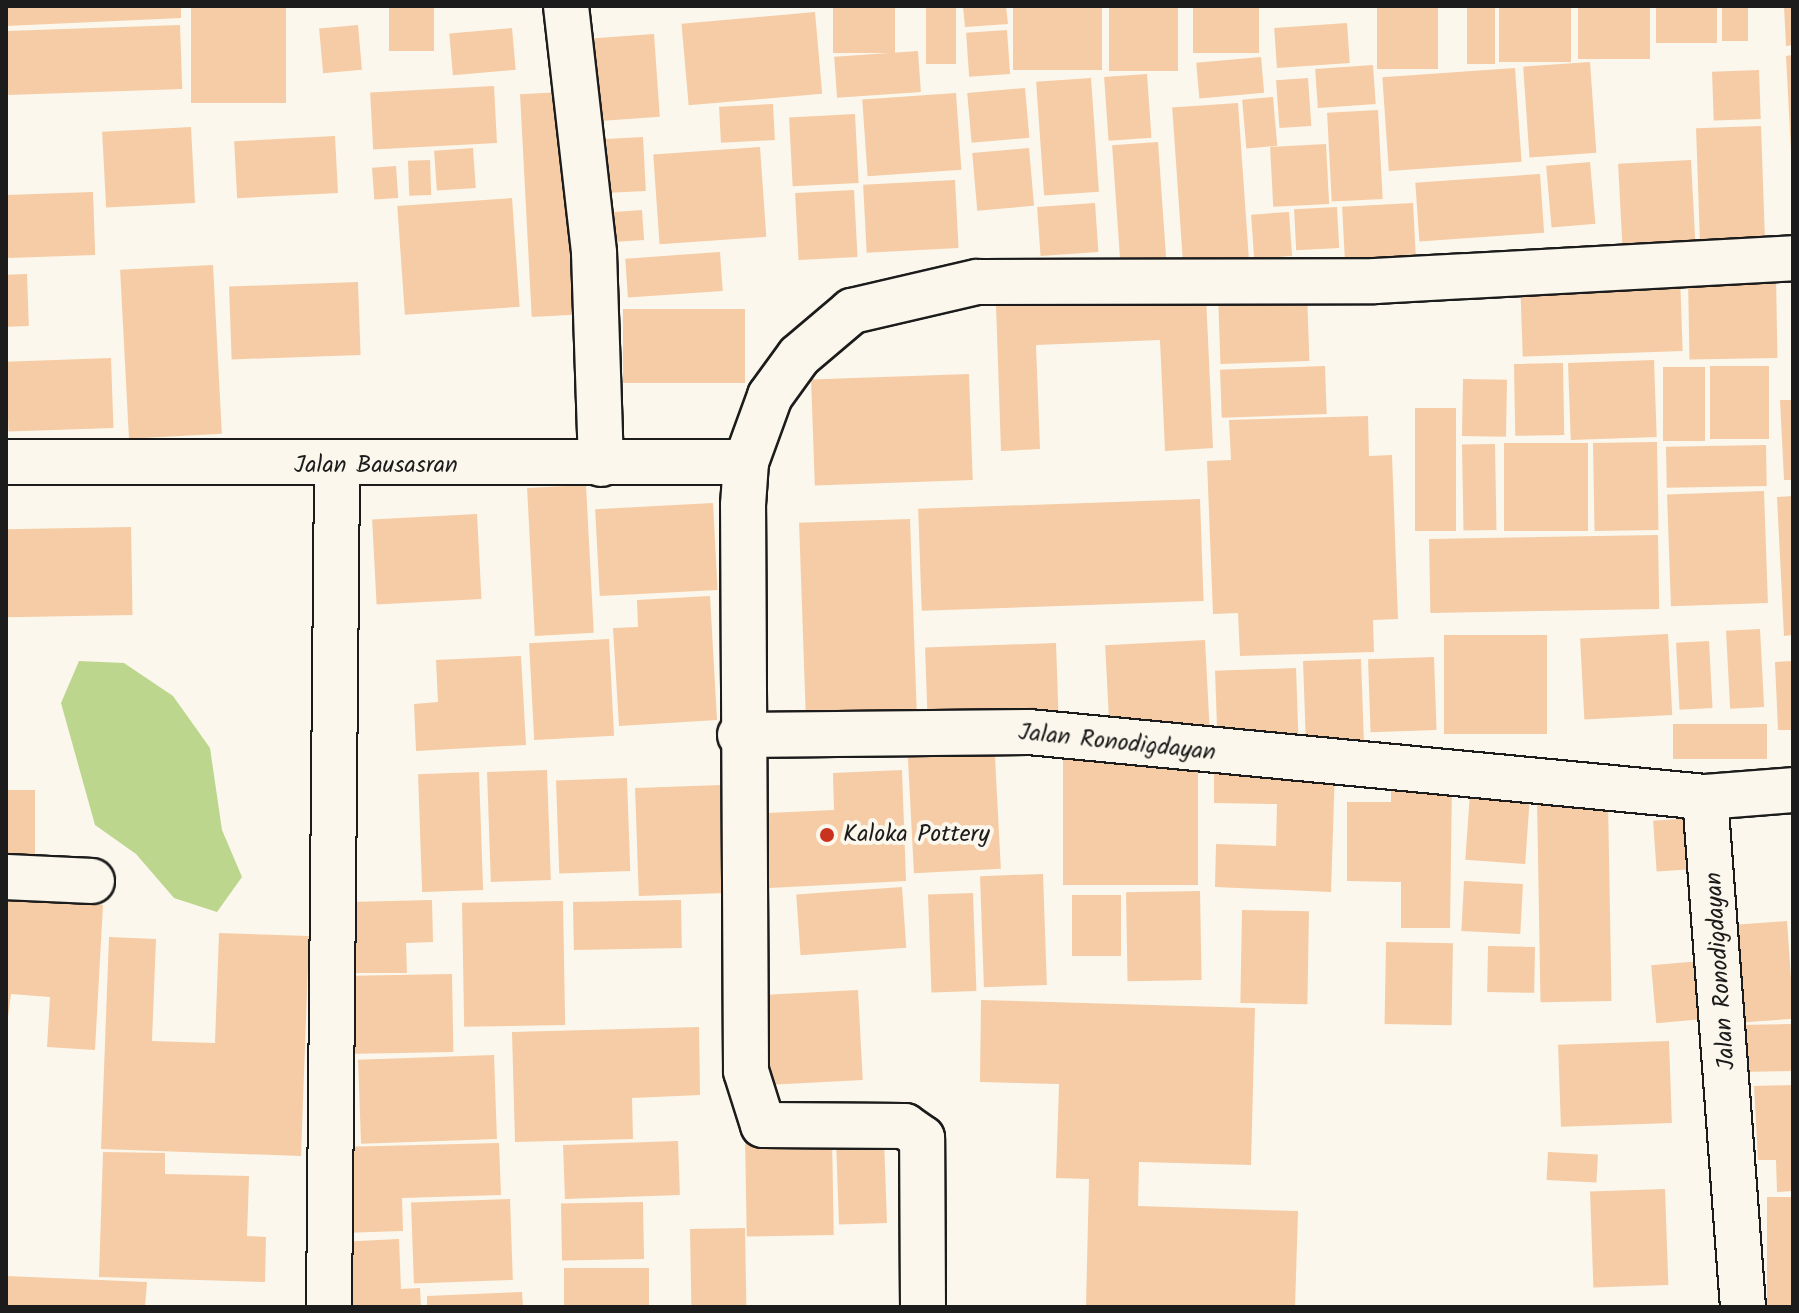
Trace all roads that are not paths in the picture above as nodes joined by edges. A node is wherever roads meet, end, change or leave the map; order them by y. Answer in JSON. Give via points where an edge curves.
{"nodes":[{"id":1,"x":566,"y":6,"type":"edge"},
{"id":2,"x":1793,"y":258,"type":"edge"},
{"id":3,"x":6,"y":462,"type":"edge"},
{"id":4,"x":746,"y":462,"type":"junction"},
{"id":5,"x":601,"y":464,"type":"junction"},
{"id":6,"x":337,"y":467,"type":"junction"},
{"id":7,"x":740,"y":735,"type":"junction"},
{"id":8,"x":1793,"y":790,"type":"edge"},
{"id":9,"x":1705,"y":797,"type":"junction"},
{"id":10,"x":6,"y":877,"type":"edge"},
{"id":11,"x":92,"y":881,"type":"dead end"},
{"id":12,"x":329,"y":1307,"type":"edge"},
{"id":13,"x":923,"y":1307,"type":"edge"},
{"id":14,"x":1743,"y":1307,"type":"edge"}],
"edges":[{"from":1,"to":5,"type":"street","via":[[594,253]]},
{"from":2,"to":4,"type":"street","via":[[1375,281],[977,282],[852,311],[799,356],[770,396]]},
{"from":3,"to":6,"type":"street","name":"Jalan Bausasran"},
{"from":4,"to":5,"type":"street","name":"Jalan Bausasran"},
{"from":4,"to":7,"type":"street"},
{"from":5,"to":6,"type":"street","name":"Jalan Bausasran"},
{"from":6,"to":12,"type":"street"},
{"from":7,"to":9,"type":"street","name":"Jalan Ronodigdayan","via":[[1029,732]]},
{"from":7,"to":13,"type":"street","via":[[746,1071],[754,1112],[779,1130],[905,1126],[922,1138]]},
{"from":8,"to":9,"type":"street"},
{"from":9,"to":14,"type":"street","name":"Jalan Ronodigdayan"},
{"from":10,"to":11,"type":"street"}]}
